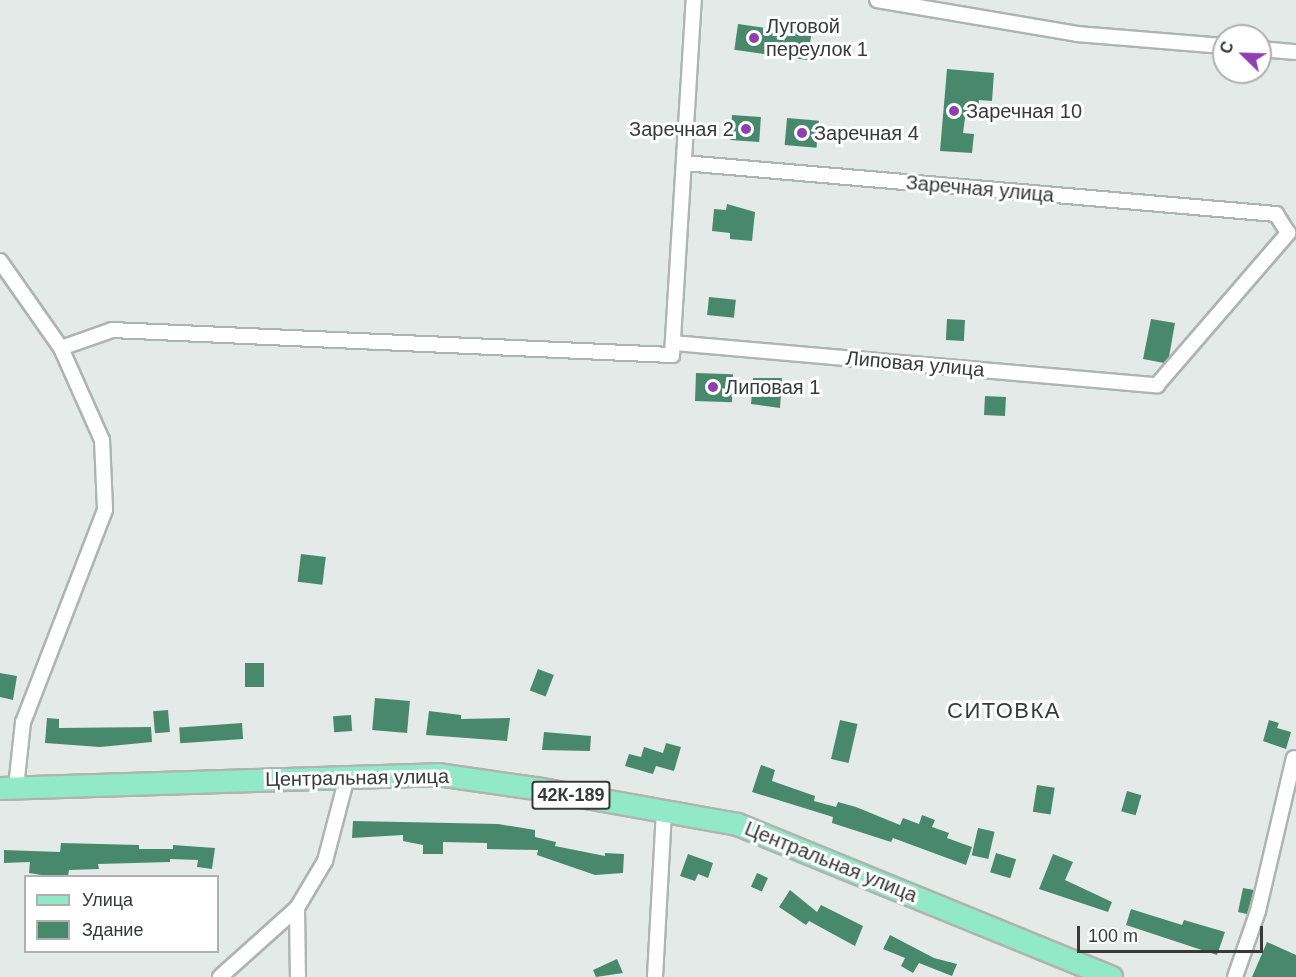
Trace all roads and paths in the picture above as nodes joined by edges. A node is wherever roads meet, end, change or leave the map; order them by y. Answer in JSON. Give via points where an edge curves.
{"nodes":[{"id":1,"x":694,"y":0,"type":"edge"},
{"id":2,"x":877,"y":0,"type":"edge"},
{"id":3,"x":1212,"y":45,"type":"edge"},
{"id":4,"x":1272,"y":50,"type":"edge"},
{"id":5,"x":1296,"y":52,"type":"edge"},
{"id":6,"x":684,"y":163,"type":"junction"},
{"id":7,"x":0,"y":261,"type":"edge"},
{"id":8,"x":673,"y":344,"type":"junction"},
{"id":9,"x":61,"y":348,"type":"junction"},
{"id":10,"x":1157,"y":385,"type":"joint"},
{"id":11,"x":1294,"y":758,"type":"dead end"},
{"id":12,"x":347,"y":777,"type":"junction"},
{"id":13,"x":8,"y":788,"type":"edge"},
{"id":14,"x":664,"y":812,"type":"junction"},
{"id":15,"x":297,"y":908,"type":"junction"},
{"id":16,"x":220,"y":977,"type":"edge"},
{"id":17,"x":298,"y":977,"type":"edge"},
{"id":18,"x":654,"y":977,"type":"edge"},
{"id":19,"x":1111,"y":977,"type":"edge"},
{"id":20,"x":1235,"y":977,"type":"edge"}],
"edges":[{"from":1,"to":6,"type":"street"},
{"from":2,"to":3,"type":"street","via":[[1077,34]]},
{"from":4,"to":5,"type":"street"},
{"from":6,"to":8,"type":"street"},
{"from":6,"to":10,"type":"street","name":"Заречная улица","via":[[1276,214],[1288,233]]},
{"from":7,"to":9,"type":"street"},
{"from":8,"to":9,"type":"street","via":[[672,355],[112,330]]},
{"from":8,"to":10,"type":"street","name":"Липовая улица"},
{"from":9,"to":13,"type":"street","via":[[102,440],[105,510],[23,722]]},
{"from":11,"to":20,"type":"street","via":[[1258,911]]},
{"from":12,"to":13,"type":"main road","name":"Центральная улица","number":"42К-189"},
{"from":12,"to":14,"type":"main road","name":"Центральная улица","number":"42К-189","via":[[437,774]]},
{"from":12,"to":15,"type":"street","via":[[325,861]]},
{"from":14,"to":18,"type":"street"},
{"from":14,"to":19,"type":"main road","name":"Центральная улица","number":"42К-189","via":[[737,824]]},
{"from":15,"to":16,"type":"street"},
{"from":15,"to":17,"type":"street"}]}
